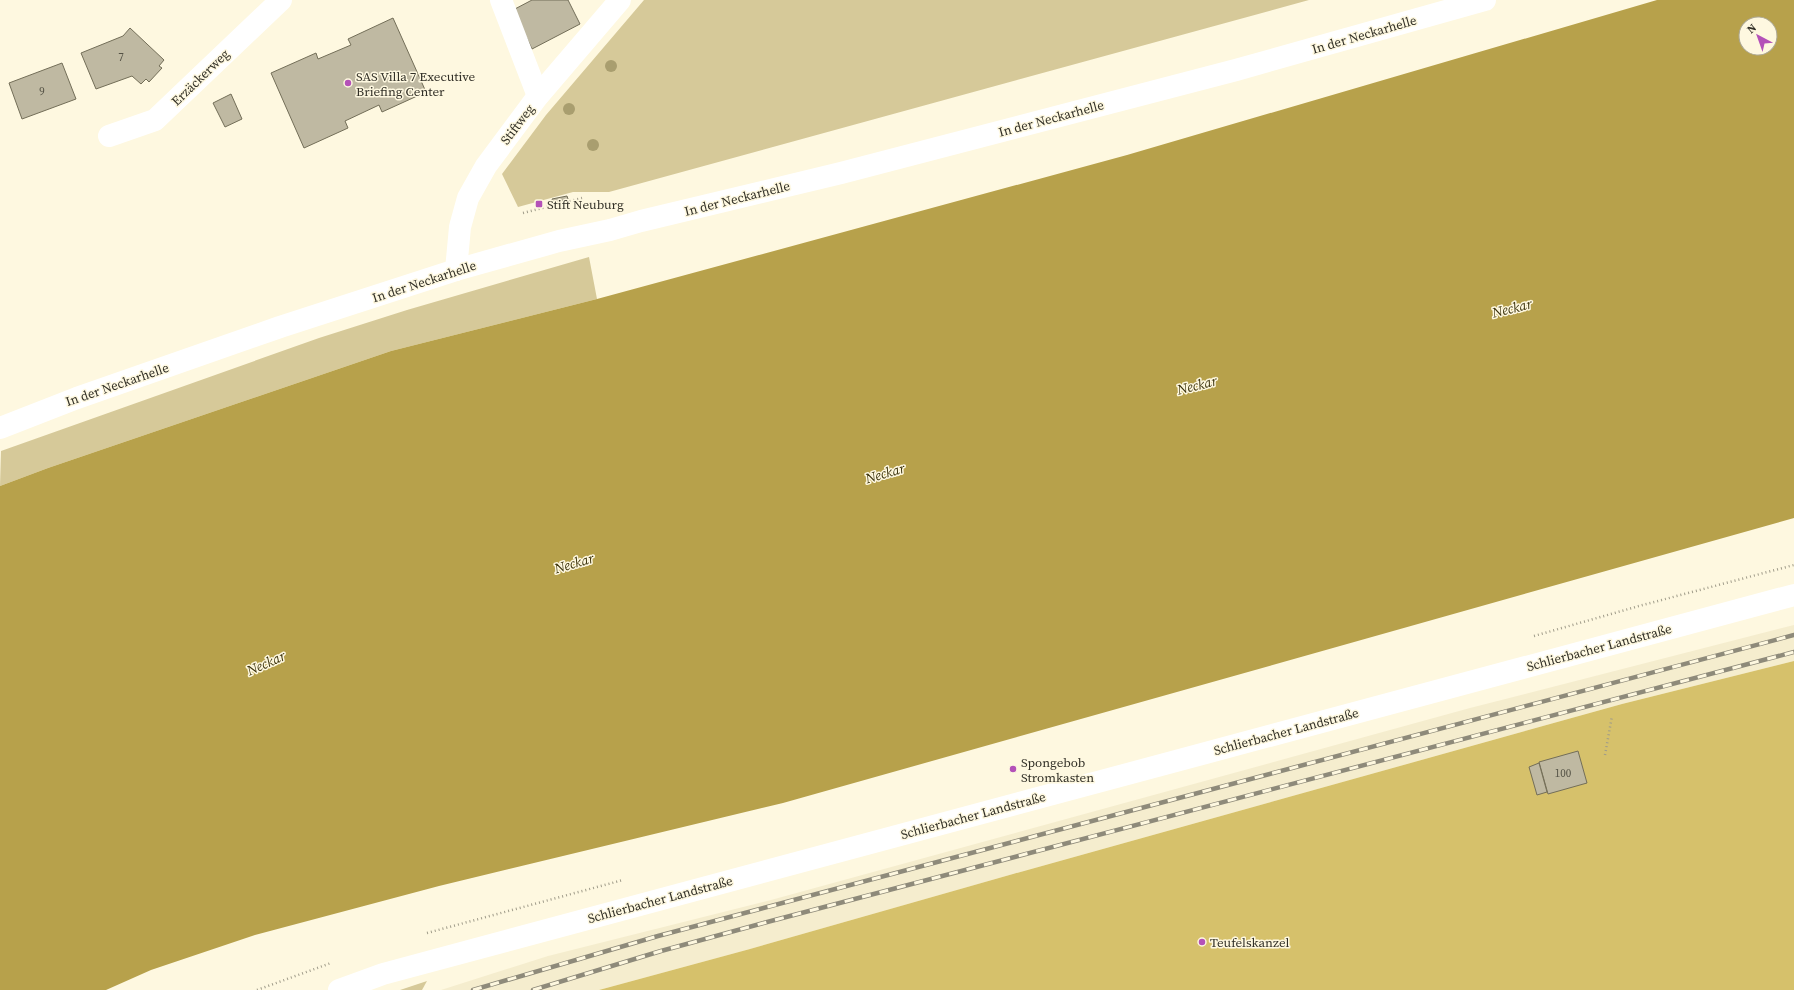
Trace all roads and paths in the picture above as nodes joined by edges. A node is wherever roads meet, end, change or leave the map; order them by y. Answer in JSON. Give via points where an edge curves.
{"nodes":[{"id":1,"x":281,"y":0,"type":"edge"},
{"id":2,"x":500,"y":0,"type":"edge"},
{"id":3,"x":620,"y":0,"type":"edge"},
{"id":4,"x":1485,"y":0,"type":"edge"},
{"id":5,"x":538,"y":96,"type":"junction"},
{"id":6,"x":109,"y":136,"type":"dead end"},
{"id":7,"x":582,"y":198,"type":"dead end"},
{"id":8,"x":523,"y":213,"type":"dead end"},
{"id":9,"x":456,"y":270,"type":"junction"},
{"id":10,"x":0,"y":428,"type":"edge"},
{"id":11,"x":1794,"y":595,"type":"edge"},
{"id":12,"x":1612,"y":716,"type":"dead end"},
{"id":13,"x":1605,"y":755,"type":"dead end"},
{"id":14,"x":339,"y":990,"type":"edge"}],
"edges":[{"from":1,"to":6,"type":"main road","name":"Erzäckerweg","via":[[155,120]]},
{"from":2,"to":5,"type":"main road"},
{"from":3,"to":5,"type":"main road","name":"Stiftweg"},
{"from":4,"to":9,"type":"main road","name":"In der Neckarhelle","via":[[1236,70],[841,173],[559,241]]},
{"from":5,"to":9,"type":"main road","name":"Stiftweg","via":[[486,166],[468,198],[460,227]]},
{"from":7,"to":8,"type":"path"},
{"from":9,"to":10,"type":"main road","name":"In der Neckarhelle","via":[[273,330],[77,398]]},
{"from":11,"to":14,"type":"main road","name":"Schlierbacher Landstraße","via":[[383,974]]},
{"from":12,"to":13,"type":"path"}]}
